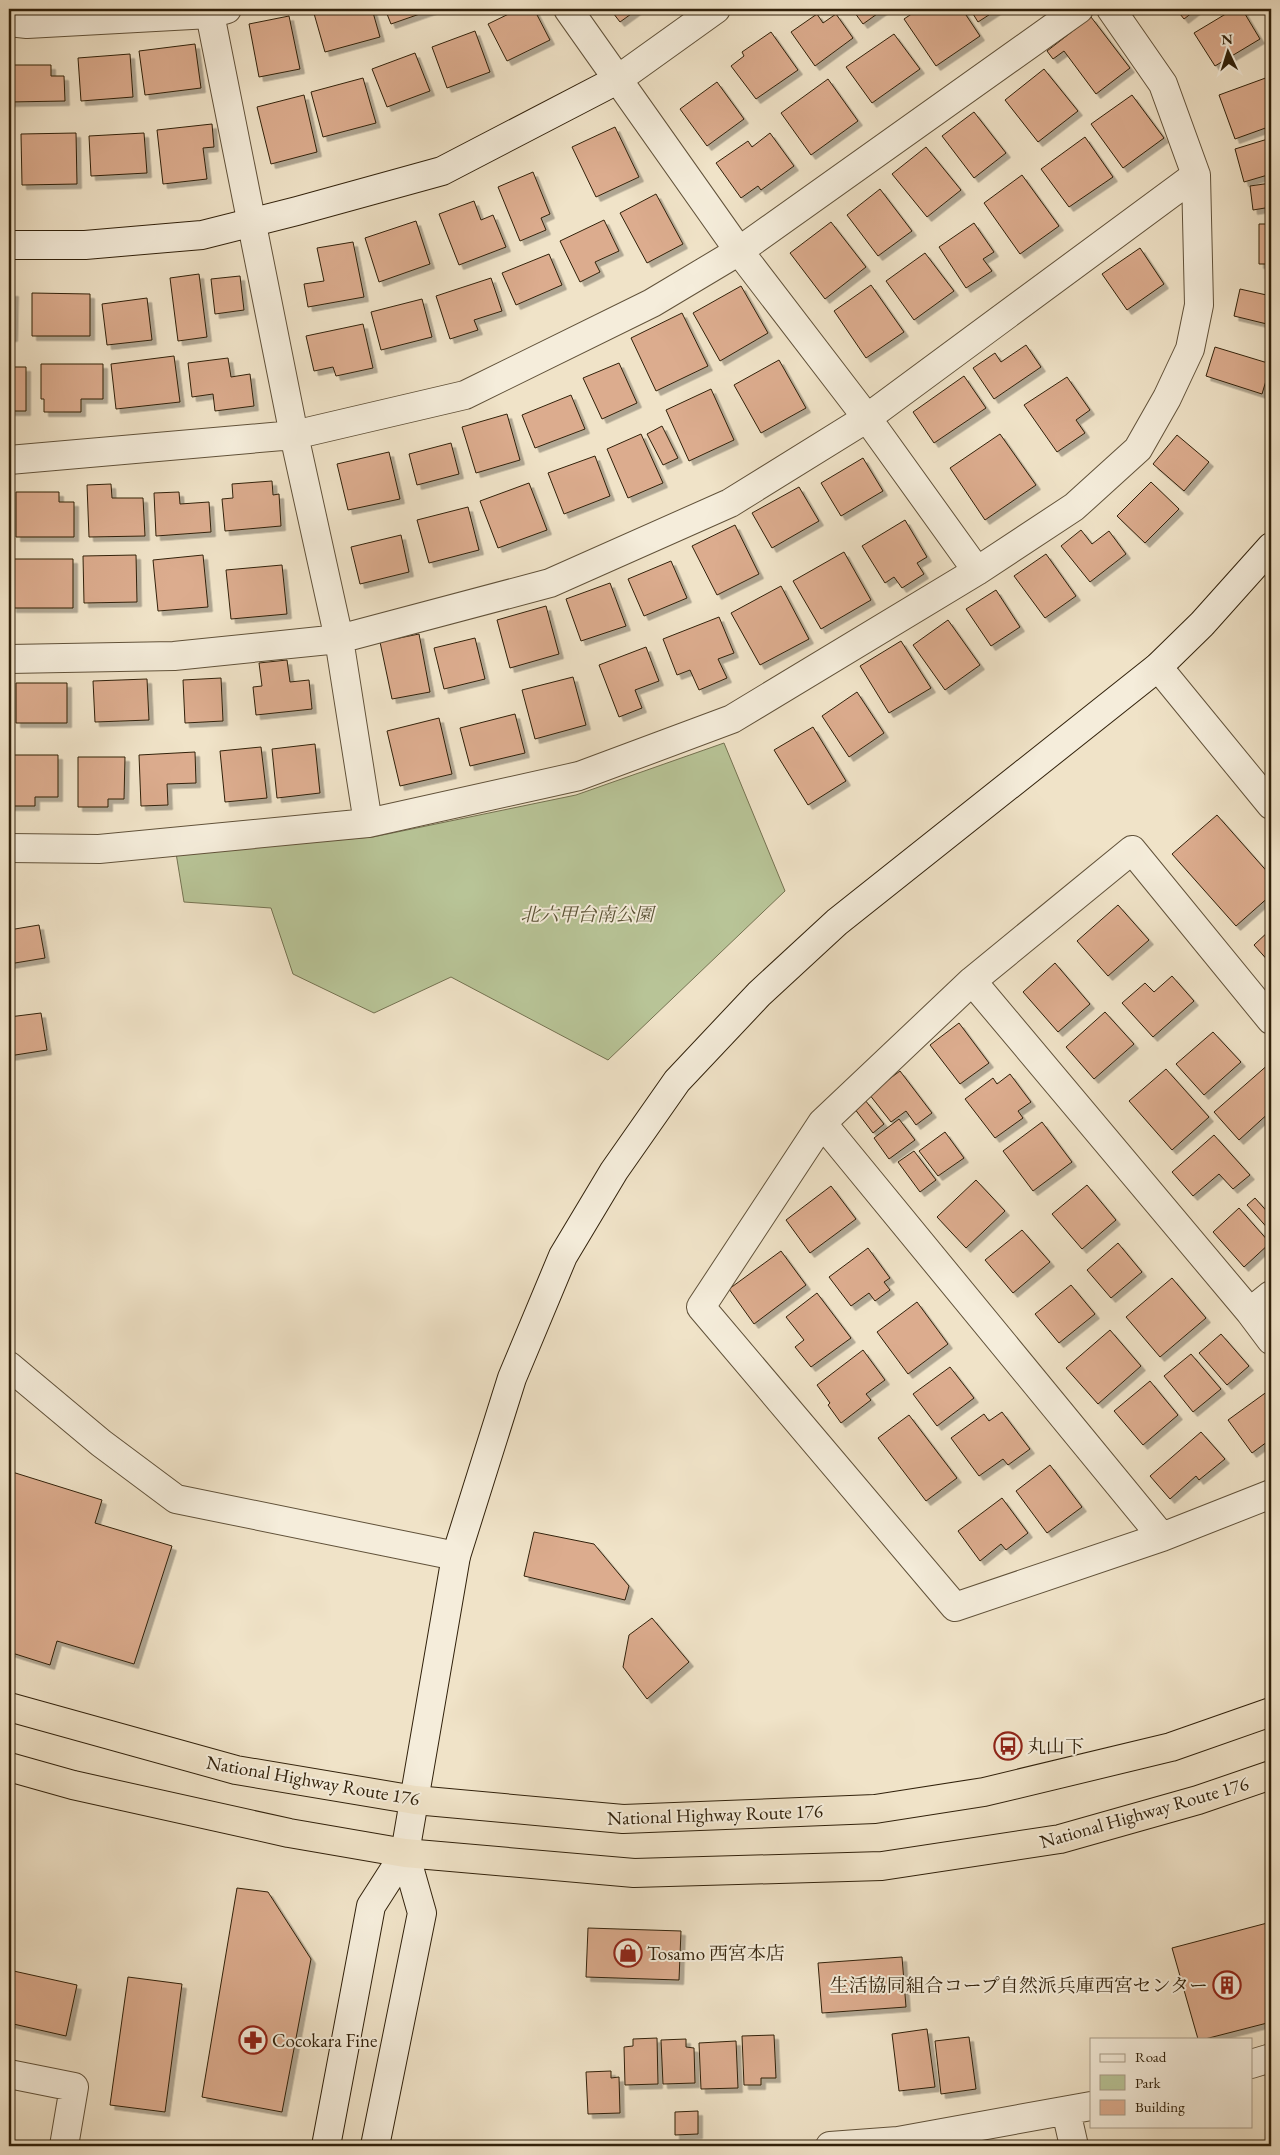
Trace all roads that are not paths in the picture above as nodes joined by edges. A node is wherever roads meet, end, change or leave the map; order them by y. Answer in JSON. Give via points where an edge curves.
{"nodes":[{"id":1,"x":568,"y":9,"type":"edge"},
{"id":2,"x":716,"y":9,"type":"edge"},
{"id":3,"x":1079,"y":9,"type":"edge"},
{"id":4,"x":1111,"y":9,"type":"edge"},
{"id":5,"x":219,"y":12,"type":"edge"},
{"id":6,"x":9,"y":22,"type":"edge"},
{"id":7,"x":617,"y":80,"type":"junction"},
{"id":8,"x":1196,"y":175,"type":"junction"},
{"id":9,"x":252,"y":223,"type":"junction"},
{"id":10,"x":9,"y":245,"type":"edge"},
{"id":11,"x":739,"y":251,"type":"junction"},
{"id":12,"x":867,"y":418,"type":"junction"},
{"id":13,"x":294,"y":435,"type":"junction"},
{"id":14,"x":9,"y":460,"type":"edge"},
{"id":15,"x":1271,"y":547,"type":"edge"},
{"id":16,"x":977,"y":571,"type":"junction"},
{"id":17,"x":339,"y":639,"type":"junction"},
{"id":18,"x":9,"y":659,"type":"edge"},
{"id":19,"x":1158,"y":667,"type":"junction"},
{"id":20,"x":1271,"y":805,"type":"edge"},
{"id":21,"x":368,"y":823,"type":"junction"},
{"id":22,"x":9,"y":848,"type":"edge"},
{"id":23,"x":972,"y":981,"type":"junction"},
{"id":24,"x":1271,"y":1020,"type":"edge"},
{"id":25,"x":822,"y":1123,"type":"junction"},
{"id":26,"x":1271,"y":1295,"type":"edge"},
{"id":27,"x":1250,"y":1312,"type":"junction"},
{"id":28,"x":1271,"y":1340,"type":"edge"},
{"id":29,"x":9,"y":1366,"type":"edge"},
{"id":30,"x":1271,"y":1494,"type":"edge"},
{"id":31,"x":1162,"y":1537,"type":"junction"},
{"id":32,"x":456,"y":1556,"type":"junction"},
{"id":33,"x":9,"y":1707,"type":"edge"},
{"id":34,"x":1271,"y":1712,"type":"edge"},
{"id":35,"x":9,"y":1767,"type":"edge"},
{"id":36,"x":1271,"y":1775,"type":"edge"},
{"id":37,"x":415,"y":1800,"type":"junction"},
{"id":38,"x":405,"y":1853,"type":"junction"},
{"id":39,"x":1271,"y":2058,"type":"edge"},
{"id":40,"x":1252,"y":2064,"type":"edge"},
{"id":41,"x":9,"y":2074,"type":"edge"},
{"id":42,"x":1079,"y":2108,"type":"edge"},
{"id":43,"x":64,"y":2146,"type":"edge"},
{"id":44,"x":326,"y":2146,"type":"edge"},
{"id":45,"x":375,"y":2146,"type":"edge"},
{"id":46,"x":830,"y":2146,"type":"edge"},
{"id":47,"x":1074,"y":2146,"type":"edge"}],
"edges":[{"from":1,"to":7,"type":"street"},
{"from":2,"to":7,"type":"street"},
{"from":3,"to":11,"type":"street"},
{"from":4,"to":8,"type":"street","via":[[1162,84]]},
{"from":5,"to":6,"type":"street","via":[[27,24]]},
{"from":5,"to":9,"type":"street"},
{"from":7,"to":9,"type":"street","via":[[442,171]]},
{"from":7,"to":11,"type":"street"},
{"from":8,"to":12,"type":"street"},
{"from":8,"to":16,"type":"street","via":[[1199,305],[1190,349],[1168,398],[1138,449],[1074,507]]},
{"from":9,"to":10,"type":"street","via":[[202,235],[84,245]]},
{"from":9,"to":13,"type":"street"},
{"from":11,"to":12,"type":"street"},
{"from":11,"to":13,"type":"street","via":[[652,302],[464,394]]},
{"from":12,"to":16,"type":"street"},
{"from":12,"to":17,"type":"street","via":[[730,503],[550,584]]},
{"from":13,"to":14,"type":"street"},
{"from":13,"to":17,"type":"street"},
{"from":15,"to":19,"type":"street","via":[[1202,624]]},
{"from":16,"to":21,"type":"street","via":[[732,719],[579,776]]},
{"from":17,"to":18,"type":"street","via":[[174,656]]},
{"from":17,"to":21,"type":"street"},
{"from":19,"to":20,"type":"street"},
{"from":19,"to":32,"type":"street","via":[[837,922],[760,994],[677,1081],[614,1171],[563,1256],[512,1378]]},
{"from":21,"to":22,"type":"street","via":[[99,850]]},
{"from":23,"to":24,"type":"street","via":[[1132,850]]},
{"from":23,"to":25,"type":"street"},
{"from":23,"to":27,"type":"street"},
{"from":25,"to":31,"type":"street"},
{"from":25,"to":31,"type":"street","via":[[701,1307],[955,1607]]},
{"from":26,"to":27,"type":"street"},
{"from":27,"to":28,"type":"street"},
{"from":29,"to":32,"type":"street","via":[[101,1443],[176,1499]]},
{"from":30,"to":31,"type":"street"},
{"from":32,"to":37,"type":"street"},
{"from":33,"to":37,"type":"highway","name":"National Highway Route 176","via":[[236,1770]]},
{"from":34,"to":37,"type":"highway","name":"National Highway Route 176","via":[[1170,1747],[984,1792],[875,1809],[623,1819]]},
{"from":35,"to":38,"type":"highway","name":"National Highway Route 176","via":[[73,1785],[289,1833]]},
{"from":36,"to":38,"type":"highway","name":"National Highway Route 176","via":[[1198,1800],[1060,1839],[882,1866],[634,1873]]},
{"from":37,"to":38,"type":"street"},
{"from":38,"to":44,"type":"street","via":[[371,1906]]},
{"from":38,"to":45,"type":"street","via":[[422,1914]]},
{"from":39,"to":40,"type":"street"},
{"from":41,"to":43,"type":"street","via":[[74,2087]]},
{"from":42,"to":46,"type":"street","via":[[898,2141]]},
{"from":42,"to":47,"type":"street"}]}
